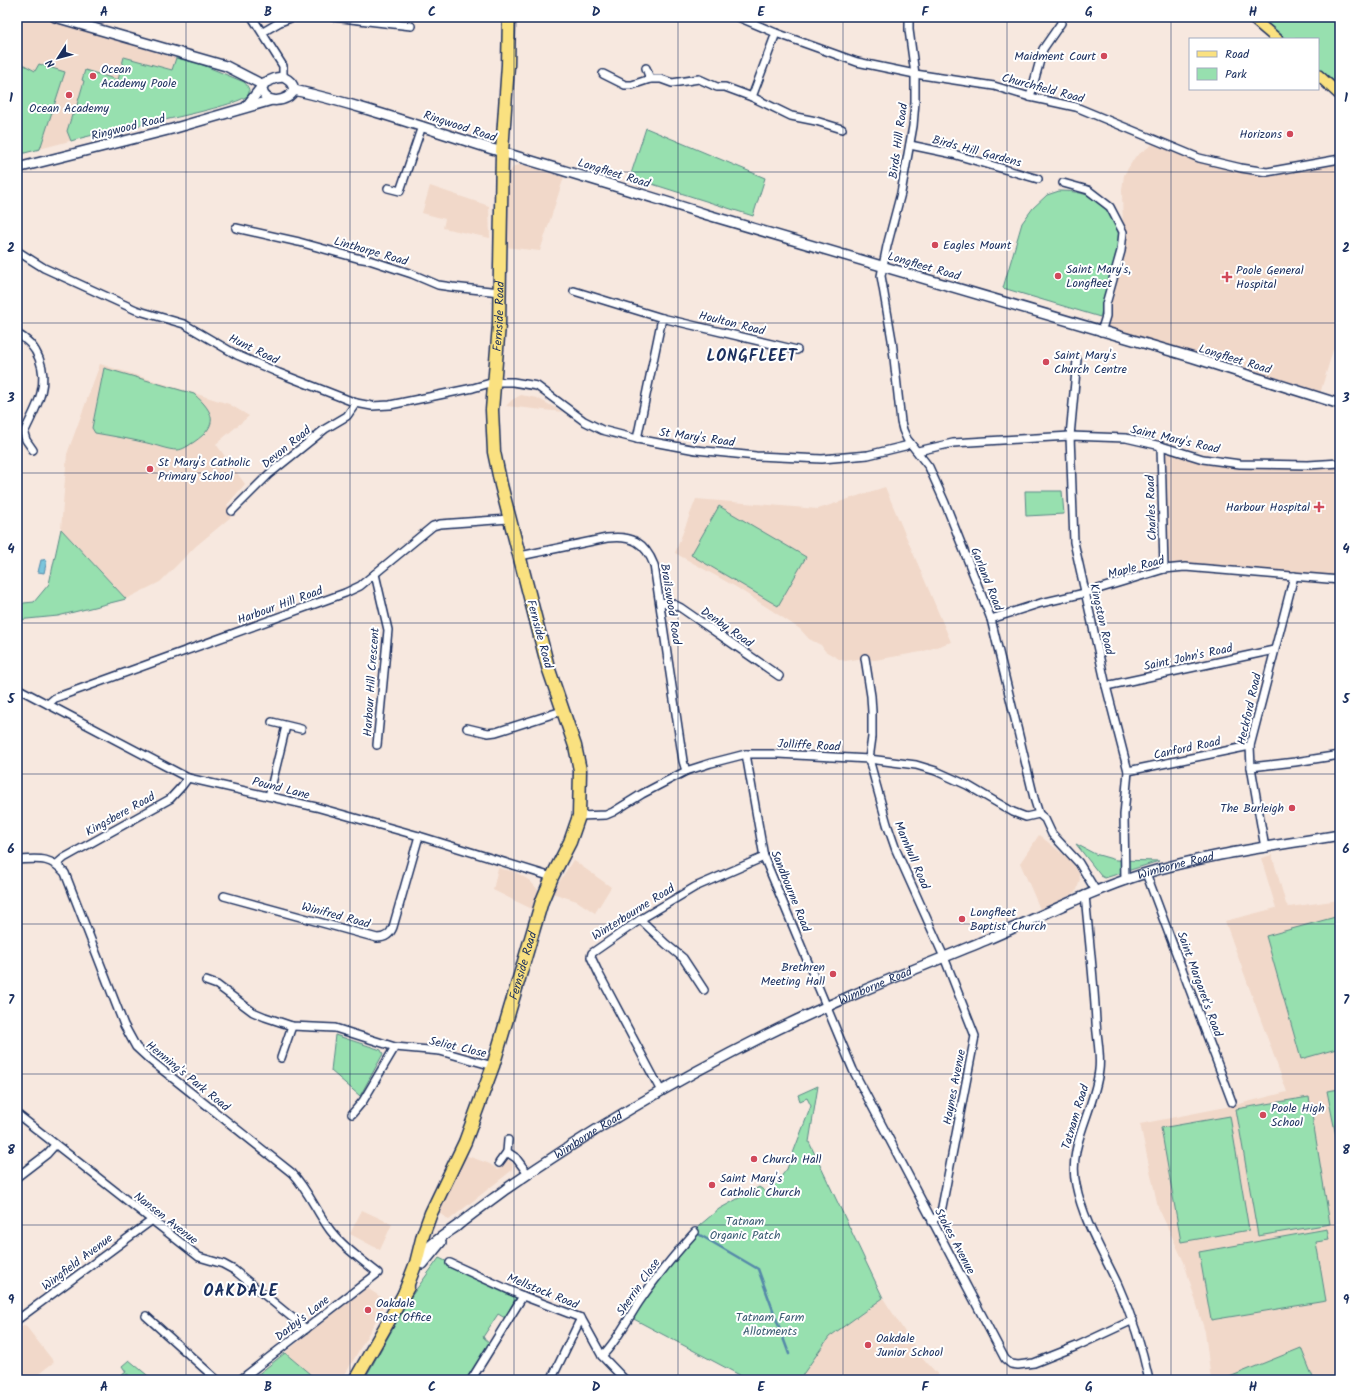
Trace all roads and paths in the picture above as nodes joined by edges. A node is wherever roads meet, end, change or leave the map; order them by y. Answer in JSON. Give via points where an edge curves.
{"nodes":[{"id":1,"x":55,"y":17,"type":"edge"},
{"id":2,"x":252,"y":17,"type":"edge"},
{"id":3,"x":293,"y":17,"type":"edge"},
{"id":4,"x":333,"y":17,"type":"edge"},
{"id":5,"x":509,"y":17,"type":"edge"},
{"id":6,"x":738,"y":17,"type":"edge"},
{"id":7,"x":909,"y":17,"type":"edge"},
{"id":8,"x":1061,"y":17,"type":"edge"},
{"id":9,"x":1251,"y":17,"type":"edge"},
{"id":10,"x":411,"y":26,"type":"dead end"},
{"id":11,"x":263,"y":32,"type":"junction"},
{"id":12,"x":776,"y":33,"type":"junction"},
{"id":13,"x":1276,"y":38,"type":"edge"},
{"id":14,"x":646,"y":68,"type":"dead end"},
{"id":15,"x":603,"y":74,"type":"dead end"},
{"id":16,"x":915,"y":74,"type":"junction"},
{"id":17,"x":1319,"y":76,"type":"edge"},
{"id":18,"x":283,"y":77,"type":"junction"},
{"id":19,"x":650,"y":79,"type":"junction"},
{"id":20,"x":263,"y":85,"type":"junction"},
{"id":21,"x":294,"y":90,"type":"junction"},
{"id":22,"x":1340,"y":95,"type":"edge"},
{"id":23,"x":752,"y":97,"type":"junction"},
{"id":24,"x":1030,"y":97,"type":"junction"},
{"id":25,"x":272,"y":100,"type":"junction"},
{"id":26,"x":244,"y":108,"type":"junction"},
{"id":27,"x":422,"y":126,"type":"junction"},
{"id":28,"x":842,"y":129,"type":"dead end"},
{"id":29,"x":910,"y":145,"type":"junction"},
{"id":30,"x":502,"y":152,"type":"junction"},
{"id":31,"x":1340,"y":159,"type":"edge"},
{"id":32,"x":17,"y":168,"type":"edge"},
{"id":33,"x":1038,"y":179,"type":"dead end"},
{"id":34,"x":1063,"y":184,"type":"dead end"},
{"id":35,"x":388,"y":188,"type":"dead end"},
{"id":36,"x":236,"y":228,"type":"dead end"},
{"id":37,"x":17,"y":251,"type":"edge"},
{"id":38,"x":882,"y":266,"type":"junction"},
{"id":39,"x":574,"y":291,"type":"dead end"},
{"id":40,"x":500,"y":292,"type":"junction"},
{"id":41,"x":662,"y":318,"type":"junction"},
{"id":42,"x":1101,"y":332,"type":"junction"},
{"id":43,"x":17,"y":334,"type":"edge"},
{"id":44,"x":797,"y":350,"type":"dead end"},
{"id":45,"x":1077,"y":360,"type":"dead end"},
{"id":46,"x":494,"y":382,"type":"junction"},
{"id":47,"x":356,"y":403,"type":"junction"},
{"id":48,"x":1340,"y":404,"type":"edge"},
{"id":49,"x":1070,"y":436,"type":"junction"},
{"id":50,"x":637,"y":439,"type":"junction"},
{"id":51,"x":910,"y":443,"type":"junction"},
{"id":52,"x":1161,"y":446,"type":"junction"},
{"id":53,"x":33,"y":450,"type":"dead end"},
{"id":54,"x":919,"y":453,"type":"junction"},
{"id":55,"x":1340,"y":463,"type":"edge"},
{"id":56,"x":232,"y":511,"type":"dead end"},
{"id":57,"x":510,"y":519,"type":"junction"},
{"id":58,"x":520,"y":556,"type":"junction"},
{"id":59,"x":1164,"y":569,"type":"junction"},
{"id":60,"x":375,"y":574,"type":"junction"},
{"id":61,"x":1294,"y":576,"type":"junction"},
{"id":62,"x":1340,"y":580,"type":"edge"},
{"id":63,"x":1085,"y":593,"type":"junction"},
{"id":64,"x":660,"y":602,"type":"junction"},
{"id":65,"x":991,"y":619,"type":"junction"},
{"id":66,"x":1274,"y":650,"type":"junction"},
{"id":67,"x":865,"y":658,"type":"dead end"},
{"id":68,"x":779,"y":676,"type":"dead end"},
{"id":69,"x":1106,"y":686,"type":"junction"},
{"id":70,"x":17,"y":688,"type":"edge"},
{"id":71,"x":48,"y":704,"type":"junction"},
{"id":72,"x":562,"y":711,"type":"junction"},
{"id":73,"x":272,"y":722,"type":"dead end"},
{"id":74,"x":286,"y":726,"type":"junction"},
{"id":75,"x":467,"y":728,"type":"dead end"},
{"id":76,"x":301,"y":729,"type":"dead end"},
{"id":77,"x":377,"y":745,"type":"dead end"},
{"id":78,"x":1250,"y":746,"type":"junction"},
{"id":79,"x":746,"y":754,"type":"junction"},
{"id":80,"x":1340,"y":755,"type":"edge"},
{"id":81,"x":869,"y":759,"type":"junction"},
{"id":82,"x":1251,"y":767,"type":"junction"},
{"id":83,"x":686,"y":771,"type":"junction"},
{"id":84,"x":1128,"y":771,"type":"junction"},
{"id":85,"x":188,"y":778,"type":"junction"},
{"id":86,"x":269,"y":796,"type":"junction"},
{"id":87,"x":1039,"y":814,"type":"junction"},
{"id":88,"x":579,"y":816,"type":"junction"},
{"id":89,"x":1340,"y":835,"type":"edge"},
{"id":90,"x":419,"y":836,"type":"junction"},
{"id":91,"x":1265,"y":848,"type":"junction"},
{"id":92,"x":764,"y":857,"type":"junction"},
{"id":93,"x":17,"y":860,"type":"edge"},
{"id":94,"x":57,"y":864,"type":"junction"},
{"id":95,"x":1146,"y":873,"type":"junction"},
{"id":96,"x":552,"y":877,"type":"junction"},
{"id":97,"x":1125,"y":881,"type":"junction"},
{"id":98,"x":1096,"y":891,"type":"junction"},
{"id":99,"x":1086,"y":895,"type":"junction"},
{"id":100,"x":224,"y":896,"type":"dead end"},
{"id":101,"x":641,"y":919,"type":"junction"},
{"id":102,"x":944,"y":957,"type":"junction"},
{"id":103,"x":206,"y":981,"type":"dead end"},
{"id":104,"x":704,"y":990,"type":"dead end"},
{"id":105,"x":827,"y":1007,"type":"junction"},
{"id":106,"x":292,"y":1026,"type":"junction"},
{"id":107,"x":395,"y":1047,"type":"junction"},
{"id":108,"x":281,"y":1058,"type":"dead end"},
{"id":109,"x":493,"y":1066,"type":"junction"},
{"id":110,"x":661,"y":1091,"type":"junction"},
{"id":111,"x":1232,"y":1102,"type":"dead end"},
{"id":112,"x":17,"y":1114,"type":"edge"},
{"id":113,"x":352,"y":1114,"type":"dead end"},
{"id":114,"x":508,"y":1140,"type":"dead end"},
{"id":115,"x":55,"y":1145,"type":"junction"},
{"id":116,"x":507,"y":1152,"type":"junction"},
{"id":117,"x":499,"y":1163,"type":"dead end"},
{"id":118,"x":528,"y":1174,"type":"junction"},
{"id":119,"x":17,"y":1177,"type":"edge"},
{"id":120,"x":151,"y":1221,"type":"junction"},
{"id":121,"x":932,"y":1222,"type":"junction"},
{"id":122,"x":451,"y":1230,"type":"junction"},
{"id":123,"x":695,"y":1232,"type":"dead end"},
{"id":124,"x":421,"y":1257,"type":"junction"},
{"id":125,"x":450,"y":1263,"type":"dead end"},
{"id":126,"x":378,"y":1273,"type":"joint"},
{"id":127,"x":523,"y":1296,"type":"junction"},
{"id":128,"x":146,"y":1316,"type":"dead end"},
{"id":129,"x":581,"y":1318,"type":"junction"},
{"id":130,"x":17,"y":1320,"type":"edge"},
{"id":131,"x":1133,"y":1320,"type":"junction"},
{"id":132,"x":306,"y":1329,"type":"junction"},
{"id":133,"x":602,"y":1356,"type":"junction"},
{"id":134,"x":217,"y":1380,"type":"edge"},
{"id":135,"x":240,"y":1380,"type":"edge"},
{"id":136,"x":355,"y":1380,"type":"edge"},
{"id":137,"x":471,"y":1380,"type":"edge"},
{"id":138,"x":550,"y":1380,"type":"edge"},
{"id":139,"x":625,"y":1380,"type":"edge"},
{"id":140,"x":1149,"y":1380,"type":"edge"}],
"edges":[{"from":1,"to":20,"type":"main road","via":[[226,66]]},
{"from":2,"to":11,"type":"street"},
{"from":3,"to":11,"type":"street"},
{"from":4,"to":10,"type":"street"},
{"from":5,"to":30,"type":"highway","name":"Fernside Road"},
{"from":6,"to":12,"type":"street","name":"Churchfield Road"},
{"from":7,"to":16,"type":"street","name":"Birds Hill Road"},
{"from":8,"to":24,"type":"street","via":[[1062,23],[1043,49]]},
{"from":9,"to":13,"type":"main road"},
{"from":11,"to":18,"type":"street","via":[[283,66]]},
{"from":12,"to":16,"type":"street","name":"Churchfield Road","via":[[857,62]]},
{"from":12,"to":23,"type":"street"},
{"from":14,"to":19,"type":"street"},
{"from":15,"to":19,"type":"street","via":[[625,85]]},
{"from":16,"to":24,"type":"street","name":"Churchfield Road","via":[[994,86]]},
{"from":16,"to":29,"type":"street","name":"Birds Hill Road","via":[[916,102]]},
{"from":17,"to":22,"type":"main road"},
{"from":18,"to":20,"type":"main road","via":[[268,80]]},
{"from":18,"to":21,"type":"main road","via":[[291,83]]},
{"from":19,"to":23,"type":"street","via":[[672,82],[699,79]]},
{"from":20,"to":25,"type":"main road","via":[[264,96]]},
{"from":20,"to":26,"type":"main road"},
{"from":21,"to":25,"type":"main road","via":[[290,97]]},
{"from":21,"to":27,"type":"main road","name":"Ringwood Road","via":[[330,98]]},
{"from":23,"to":28,"type":"street","via":[[791,116]]},
{"from":24,"to":31,"type":"street","name":"Churchfield Road","via":[[1076,107],[1199,158],[1241,168],[1267,172]]},
{"from":25,"to":26,"type":"main road","name":"Ringwood Road"},
{"from":26,"to":32,"type":"main road","name":"Ringwood Road"},
{"from":27,"to":30,"type":"main road","name":"Ringwood Road"},
{"from":27,"to":35,"type":"street","via":[[400,191]]},
{"from":29,"to":33,"type":"street","name":"Birds Hill Gardens","via":[[953,154]]},
{"from":29,"to":38,"type":"street","name":"Birds Hill Road","via":[[902,193]]},
{"from":30,"to":38,"type":"main road","name":"Longfleet Road"},
{"from":30,"to":40,"type":"highway","name":"Fernside Road"},
{"from":34,"to":42,"type":"street","via":[[1088,190],[1110,207],[1123,232],[1121,251]]},
{"from":36,"to":40,"type":"street","name":"Linthorpe Road","via":[[369,260],[438,285]]},
{"from":37,"to":47,"type":"street","name":"Hunt Road","via":[[44,268],[136,310],[184,324],[237,355]]},
{"from":38,"to":42,"type":"main road","name":"Longfleet Road"},
{"from":38,"to":51,"type":"street","name":"Garland Road","via":[[881,276],[892,340],[901,422]]},
{"from":39,"to":41,"type":"street","name":"Houlton Road"},
{"from":40,"to":46,"type":"highway","name":"Fernside Road"},
{"from":41,"to":44,"type":"street","name":"Houlton Road"},
{"from":41,"to":50,"type":"street"},
{"from":42,"to":48,"type":"main road","name":"Longfleet Road","via":[[1191,357]]},
{"from":43,"to":53,"type":"street","via":[[30,343],[38,354],[41,366],[41,392],[24,433]]},
{"from":45,"to":49,"type":"street","name":"Kingston Road"},
{"from":46,"to":47,"type":"street","name":"Hunt Road","via":[[390,405],[372,406]]},
{"from":46,"to":50,"type":"street","name":"St Mary's Road","via":[[537,386],[592,426]]},
{"from":46,"to":57,"type":"highway","name":"Fernside Road","via":[[494,452]]},
{"from":47,"to":56,"type":"street","name":"Devon Road","via":[[347,416],[325,429],[269,474]]},
{"from":49,"to":52,"type":"street","name":"Saint Mary's Road","via":[[1126,438]]},
{"from":49,"to":54,"type":"street","name":"Saint Mary's Road","via":[[953,443]]},
{"from":49,"to":63,"type":"street","name":"Kingston Road","via":[[1074,542]]},
{"from":50,"to":51,"type":"street","name":"St Mary's Road","via":[[696,450],[822,459],[868,455]]},
{"from":51,"to":54,"type":"street","name":"Garland Road"},
{"from":52,"to":55,"type":"street","name":"Saint Mary's Road","via":[[1203,459],[1240,464]]},
{"from":52,"to":59,"type":"street","name":"Charles Road"},
{"from":54,"to":65,"type":"street","name":"Garland Road","via":[[929,467],[945,503]]},
{"from":57,"to":58,"type":"highway","name":"Fernside Road"},
{"from":57,"to":60,"type":"street","name":"Harbour Hill Road","via":[[433,526]]},
{"from":58,"to":64,"type":"street","name":"Brailswood Road","via":[[607,538],[620,537],[632,540],[643,546],[650,555]]},
{"from":58,"to":72,"type":"highway","name":"Fernside Road","via":[[548,667]]},
{"from":59,"to":61,"type":"street","name":"Maple Road","via":[[1185,567]]},
{"from":59,"to":63,"type":"street","name":"Maple Road"},
{"from":60,"to":71,"type":"street","name":"Harbour Hill Road","via":[[360,586],[345,593],[55,698]]},
{"from":60,"to":77,"type":"street","name":"Harbour Hill Crescent","via":[[388,630]]},
{"from":61,"to":62,"type":"street","name":"Maple Road"},
{"from":61,"to":66,"type":"street","name":"Heckford Road"},
{"from":63,"to":65,"type":"street","name":"Maple Road","via":[[1041,603]]},
{"from":63,"to":69,"type":"street","name":"Kingston Road"},
{"from":64,"to":68,"type":"street","name":"Denby Road","via":[[681,608]]},
{"from":64,"to":83,"type":"street","name":"Brailswood Road"},
{"from":65,"to":87,"type":"street","name":"Garland Road"},
{"from":66,"to":69,"type":"street","name":"Saint John's Road"},
{"from":66,"to":78,"type":"street","name":"Heckford Road"},
{"from":67,"to":81,"type":"street","via":[[872,712]]},
{"from":69,"to":84,"type":"street","name":"Kingston Road"},
{"from":70,"to":71,"type":"street","name":"Pound Lane"},
{"from":71,"to":85,"type":"street","name":"Pound Lane"},
{"from":72,"to":75,"type":"street","via":[[496,732],[488,733]]},
{"from":72,"to":88,"type":"highway","name":"Fernside Road","via":[[575,746],[580,770]]},
{"from":73,"to":74,"type":"street"},
{"from":74,"to":76,"type":"street"},
{"from":74,"to":86,"type":"street"},
{"from":78,"to":82,"type":"street","name":"Heckford Road"},
{"from":78,"to":84,"type":"street","name":"Canford Road"},
{"from":79,"to":81,"type":"street","name":"Jolliffe Road"},
{"from":79,"to":83,"type":"street","name":"Jolliffe Road"},
{"from":79,"to":92,"type":"street","name":"Sandbourne Road"},
{"from":80,"to":82,"type":"street"},
{"from":81,"to":87,"type":"street","name":"Jolliffe Road","via":[[930,769],[967,785],[1013,812],[1026,817]]},
{"from":81,"to":102,"type":"street","name":"Marnhull Road","via":[[896,850]]},
{"from":82,"to":91,"type":"street","name":"Heckford Road"},
{"from":83,"to":88,"type":"street","name":"Jolliffe Road","via":[[606,815]]},
{"from":84,"to":97,"type":"street","name":"Kingston Road","via":[[1124,841]]},
{"from":85,"to":86,"type":"street","name":"Pound Lane"},
{"from":85,"to":94,"type":"street","name":"Kingsbere Road","via":[[170,799]]},
{"from":86,"to":90,"type":"street","name":"Pound Lane"},
{"from":87,"to":98,"type":"street","name":"Garland Road","via":[[1045,819],[1052,834],[1078,863]]},
{"from":88,"to":96,"type":"highway","name":"Fernside Road","via":[[570,842]]},
{"from":89,"to":91,"type":"main road","name":"Wimborne Road"},
{"from":90,"to":96,"type":"street","name":"Pound Lane"},
{"from":90,"to":100,"type":"street","name":"Winifred Road","via":[[393,927],[388,935],[381,938]]},
{"from":91,"to":95,"type":"main road","name":"Wimborne Road","via":[[1191,860]]},
{"from":92,"to":101,"type":"street","name":"Winterbourne Road","via":[[695,887]]},
{"from":92,"to":105,"type":"street","name":"Sandbourne Road"},
{"from":93,"to":94,"type":"street","via":[[41,859]]},
{"from":94,"to":126,"type":"street","name":"Henning's Park Road","via":[[65,873],[124,1025],[136,1047],[292,1173],[302,1184],[336,1238]]},
{"from":95,"to":97,"type":"main road","name":"Wimborne Road"},
{"from":95,"to":111,"type":"street","name":"Saint Margaret's Road"},
{"from":96,"to":109,"type":"highway","name":"Fernside Road","via":[[533,927]]},
{"from":97,"to":98,"type":"main road","name":"Wimborne Road"},
{"from":98,"to":99,"type":"main road","name":"Wimborne Road"},
{"from":99,"to":102,"type":"main road","name":"Wimborne Road"},
{"from":99,"to":131,"type":"street","name":"Tatnam Road","via":[[1099,1069],[1095,1092],[1082,1128],[1075,1158],[1075,1184],[1085,1217]]},
{"from":101,"to":104,"type":"street","via":[[683,958]]},
{"from":101,"to":110,"type":"street","name":"Winterbourne Road","via":[[595,950],[591,957]]},
{"from":102,"to":105,"type":"main road","name":"Wimborne Road"},
{"from":102,"to":121,"type":"street","name":"Haynes Avenue","via":[[975,1036],[942,1207]]},
{"from":103,"to":106,"type":"street","name":"Seliot Close","via":[[217,985],[253,1012]]},
{"from":105,"to":110,"type":"main road","name":"Wimborne Road","via":[[765,1036]]},
{"from":105,"to":121,"type":"street","name":"Stokes Avenue","via":[[853,1070]]},
{"from":106,"to":107,"type":"street","name":"Seliot Close","via":[[335,1028]]},
{"from":106,"to":108,"type":"street"},
{"from":107,"to":109,"type":"street","name":"Seliot Close","via":[[440,1051]]},
{"from":107,"to":113,"type":"street","via":[[363,1101]]},
{"from":109,"to":124,"type":"highway","name":"Fernside Road","via":[[465,1142],[428,1223]]},
{"from":110,"to":118,"type":"main road","name":"Wimborne Road","via":[[597,1128]]},
{"from":112,"to":115,"type":"street","name":"Nansen Avenue"},
{"from":114,"to":116,"type":"street"},
{"from":115,"to":119,"type":"street"},
{"from":115,"to":120,"type":"street","name":"Nansen Avenue"},
{"from":116,"to":117,"type":"street"},
{"from":116,"to":118,"type":"street","via":[[516,1158]]},
{"from":118,"to":122,"type":"main road","name":"Wimborne Road"},
{"from":120,"to":130,"type":"street","name":"Wingfield Avenue"},
{"from":120,"to":132,"type":"street","name":"Nansen Avenue","via":[[198,1257],[224,1264],[234,1270]]},
{"from":121,"to":131,"type":"street","name":"Stokes Avenue","via":[[1000,1351],[1011,1364],[1034,1363]]},
{"from":122,"to":124,"type":"main road","name":"Wimborne Road"},
{"from":122,"to":124,"type":"main road","name":"Wimborne Road"},
{"from":123,"to":133,"type":"street","name":"Sherrin Close","via":[[664,1268]]},
{"from":124,"to":136,"type":"highway","name":"Wimborne Road","via":[[404,1294]]},
{"from":125,"to":127,"type":"street","name":"Mellstock Road"},
{"from":126,"to":132,"type":"street","name":"Darby's Lane"},
{"from":127,"to":129,"type":"street","name":"Mellstock Road"},
{"from":127,"to":137,"type":"street"},
{"from":128,"to":134,"type":"street"},
{"from":129,"to":133,"type":"street","name":"Mellstock Road"},
{"from":129,"to":138,"type":"street"},
{"from":131,"to":140,"type":"street","name":"Tatnam Road"},
{"from":132,"to":135,"type":"street","name":"Darby's Lane"},
{"from":133,"to":139,"type":"street","name":"Mellstock Road"}]}
